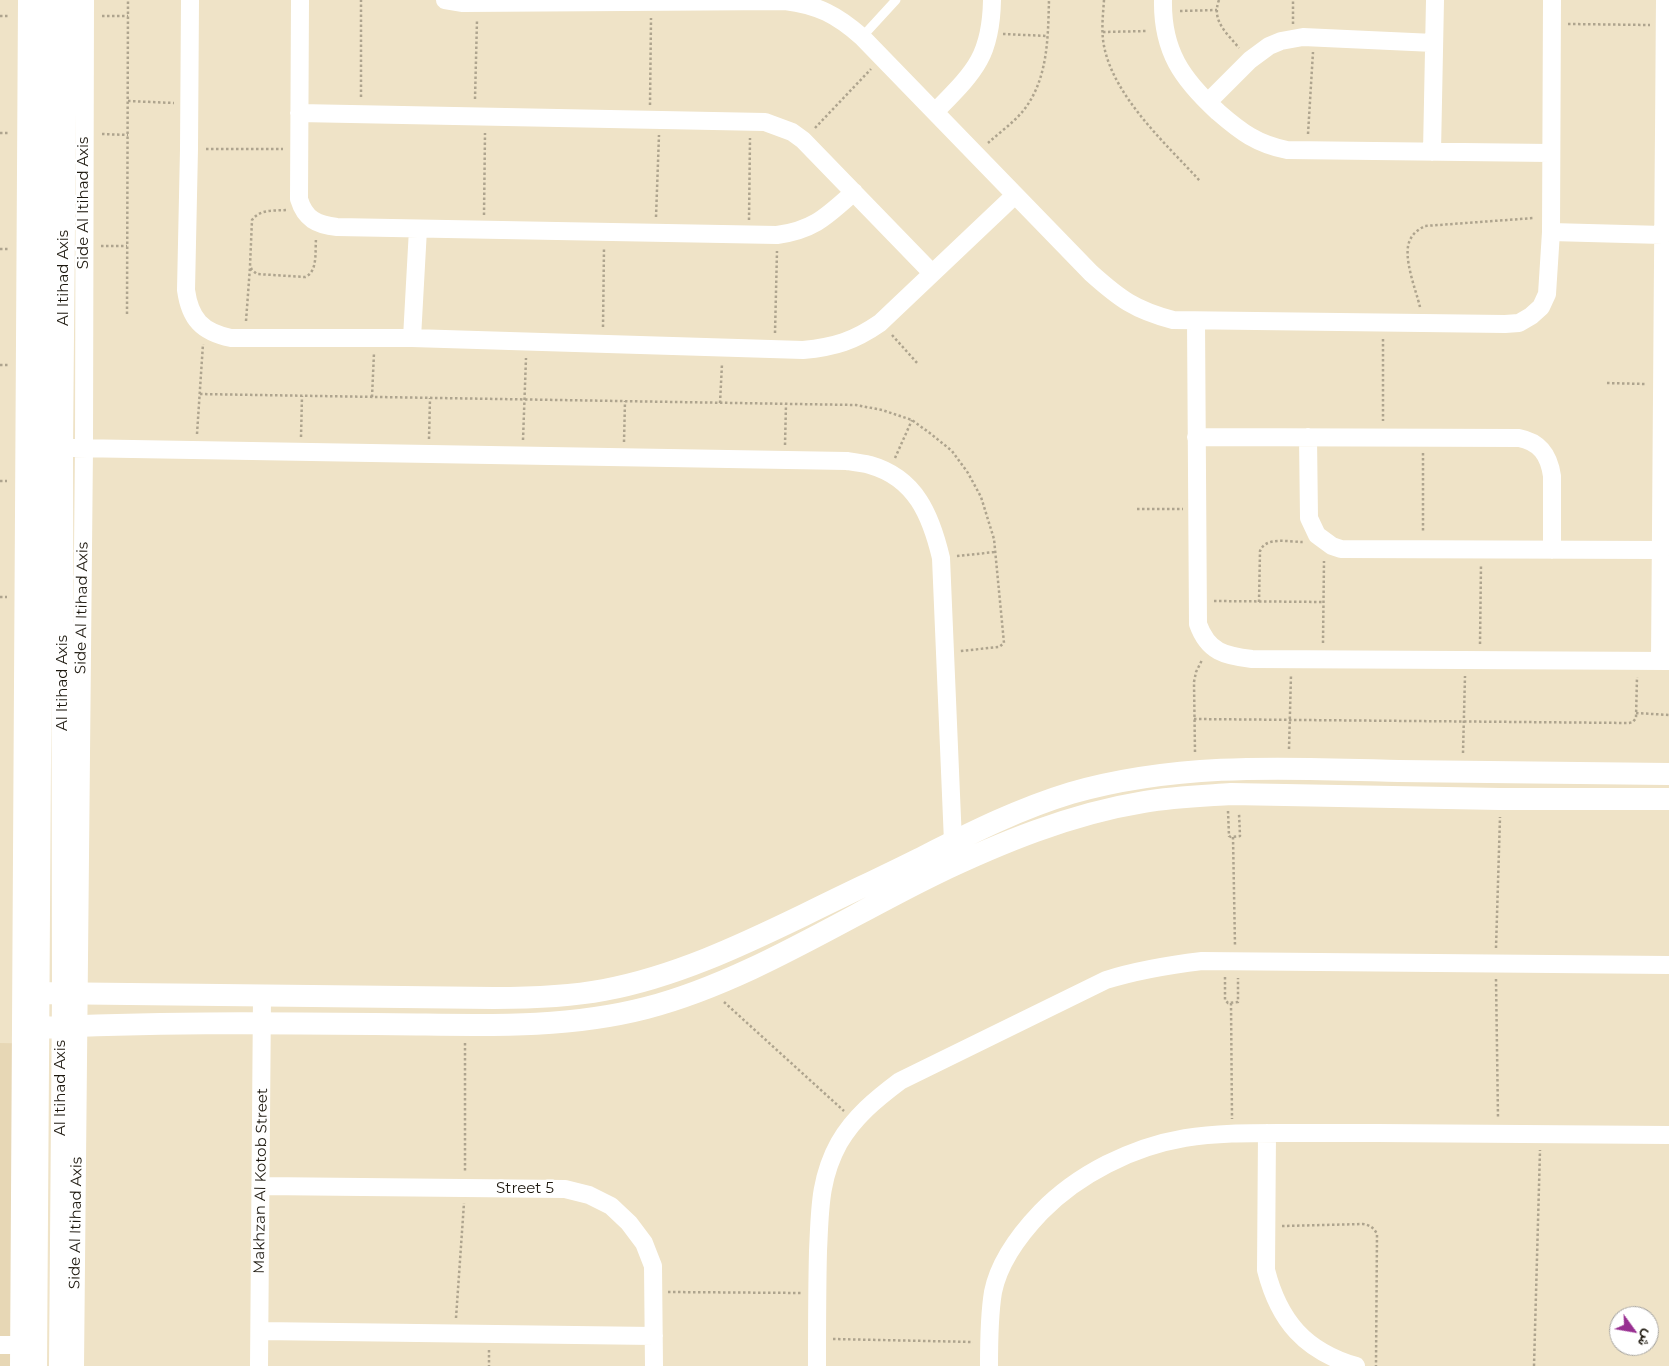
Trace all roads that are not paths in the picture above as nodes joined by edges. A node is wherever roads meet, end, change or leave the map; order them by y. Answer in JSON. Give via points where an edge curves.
{"nodes":[{"id":1,"x":27,"y":0,"type":"edge"},
{"id":2,"x":44,"y":0,"type":"edge"},
{"id":3,"x":66,"y":0,"type":"edge"},
{"id":4,"x":190,"y":0,"type":"edge"},
{"id":5,"x":300,"y":0,"type":"edge"},
{"id":6,"x":445,"y":0,"type":"edge"},
{"id":7,"x":896,"y":0,"type":"edge"},
{"id":8,"x":992,"y":0,"type":"edge"},
{"id":9,"x":1435,"y":0,"type":"edge"},
{"id":10,"x":1552,"y":0,"type":"edge"},
{"id":11,"x":1665,"y":0,"type":"edge"},
{"id":12,"x":603,"y":1,"type":"edge"},
{"id":13,"x":1163,"y":6,"type":"edge"},
{"id":14,"x":85,"y":8,"type":"edge"},
{"id":15,"x":862,"y":37,"type":"junction"},
{"id":16,"x":1434,"y":43,"type":"junction"},
{"id":17,"x":1208,"y":102,"type":"junction"},
{"id":18,"x":936,"y":111,"type":"junction"},
{"id":19,"x":299,"y":113,"type":"junction"},
{"id":20,"x":1432,"y":152,"type":"junction"},
{"id":21,"x":1550,"y":153,"type":"junction"},
{"id":22,"x":854,"y":192,"type":"junction"},
{"id":23,"x":1015,"y":195,"type":"junction"},
{"id":24,"x":1551,"y":224,"type":"junction"},
{"id":25,"x":418,"y":229,"type":"junction"},
{"id":26,"x":1663,"y":236,"type":"junction"},
{"id":27,"x":932,"y":273,"type":"junction"},
{"id":28,"x":1196,"y":321,"type":"junction"},
{"id":29,"x":412,"y":338,"type":"junction"},
{"id":30,"x":1196,"y":437,"type":"junction"},
{"id":31,"x":1308,"y":437,"type":"junction"},
{"id":32,"x":73,"y":448,"type":"junction"},
{"id":33,"x":1552,"y":550,"type":"junction"},
{"id":34,"x":1662,"y":550,"type":"junction"},
{"id":35,"x":1665,"y":661,"type":"edge"},
{"id":36,"x":1669,"y":774,"type":"edge"},
{"id":37,"x":1669,"y":799,"type":"edge"},
{"id":38,"x":953,"y":842,"type":"junction"},
{"id":39,"x":1669,"y":965,"type":"edge"},
{"id":40,"x":38,"y":993,"type":"junction"},
{"id":41,"x":70,"y":994,"type":"junction"},
{"id":42,"x":262,"y":996,"type":"junction"},
{"id":43,"x":262,"y":1023,"type":"junction"},
{"id":44,"x":70,"y":1026,"type":"junction"},
{"id":45,"x":38,"y":1028,"type":"junction"},
{"id":46,"x":1267,"y":1133,"type":"junction"},
{"id":47,"x":1669,"y":1135,"type":"edge"},
{"id":48,"x":261,"y":1186,"type":"junction"},
{"id":49,"x":260,"y":1330,"type":"junction"},
{"id":50,"x":654,"y":1336,"type":"junction"},
{"id":51,"x":22,"y":1354,"type":"edge"},
{"id":52,"x":60,"y":1356,"type":"edge"},
{"id":53,"x":75,"y":1366,"type":"edge"},
{"id":54,"x":259,"y":1366,"type":"edge"},
{"id":55,"x":654,"y":1366,"type":"edge"},
{"id":56,"x":817,"y":1366,"type":"edge"},
{"id":57,"x":989,"y":1366,"type":"edge"},
{"id":58,"x":1356,"y":1366,"type":"edge"}],
"edges":[{"from":1,"to":51,"type":"street"},
{"from":2,"to":40,"type":"street","name":"Al Itihad Axis"},
{"from":3,"to":32,"type":"street","name":"Al Itihad Axis"},
{"from":4,"to":29,"type":"street","via":[[186,290],[194,318],[204,328],[231,338]]},
{"from":5,"to":19,"type":"street"},
{"from":6,"to":12,"type":"street","via":[[463,3]]},
{"from":7,"to":15,"type":"lane"},
{"from":8,"to":18,"type":"street","via":[[989,33],[978,63]]},
{"from":9,"to":16,"type":"street"},
{"from":10,"to":21,"type":"street"},
{"from":11,"to":26,"type":"street"},
{"from":12,"to":15,"type":"street","via":[[803,3],[837,17]]},
{"from":13,"to":17,"type":"street","via":[[1169,46],[1191,86]]},
{"from":14,"to":32,"type":"street","name":"Side Al Itihad Axis","via":[[84,246]]},
{"from":15,"to":18,"type":"street"},
{"from":16,"to":17,"type":"street","via":[[1292,38],[1269,46],[1250,60]]},
{"from":16,"to":20,"type":"street"},
{"from":17,"to":20,"type":"street","via":[[1243,133],[1272,147],[1287,150]]},
{"from":18,"to":23,"type":"street"},
{"from":19,"to":22,"type":"street","via":[[765,122],[792,132],[803,140]]},
{"from":19,"to":25,"type":"street","via":[[299,199],[308,217],[317,223],[337,227]]},
{"from":20,"to":21,"type":"street"},
{"from":21,"to":24,"type":"street"},
{"from":22,"to":25,"type":"street","via":[[823,220],[801,230],[777,235]]},
{"from":22,"to":27,"type":"street"},
{"from":23,"to":27,"type":"street"},
{"from":23,"to":28,"type":"street","via":[[1091,273],[1128,304],[1173,320]]},
{"from":24,"to":26,"type":"street"},
{"from":24,"to":28,"type":"street","via":[[1547,294],[1541,307],[1519,323]]},
{"from":25,"to":29,"type":"street"},
{"from":26,"to":34,"type":"street"},
{"from":27,"to":29,"type":"street","via":[[880,323],[846,343],[826,348]]},
{"from":28,"to":30,"type":"street"},
{"from":30,"to":31,"type":"street"},
{"from":30,"to":35,"type":"street","via":[[1198,624],[1206,640],[1220,652],[1237,657],[1291,659]]},
{"from":31,"to":33,"type":"street","via":[[1309,518],[1324,542],[1341,548]]},
{"from":31,"to":33,"type":"street","via":[[1530,440],[1546,453],[1550,463]]},
{"from":32,"to":38,"type":"street","via":[[846,461],[870,465],[889,473],[910,489],[925,507],[941,558]]},
{"from":32,"to":41,"type":"street","name":"Al Itihad Axis"},
{"from":33,"to":34,"type":"street"},
{"from":34,"to":35,"type":"street"},
{"from":36,"to":38,"type":"street","via":[[1288,768],[1195,770],[1132,778],[1068,794],[1010,815]]},
{"from":37,"to":43,"type":"street","via":[[1232,794],[1144,802],[1060,822],[1019,838],[932,876],[708,987],[648,1007],[612,1016],[538,1024]]},
{"from":38,"to":42,"type":"street","via":[[724,953],[606,990],[533,998]]},
{"from":39,"to":56,"type":"street","via":[[1233,961],[1169,964],[1106,980],[900,1081],[873,1101],[854,1121],[839,1143],[821,1194]]},
{"from":40,"to":41,"type":"street"},
{"from":40,"to":45,"type":"street","name":"Al Itihad Axis"},
{"from":41,"to":42,"type":"street"},
{"from":41,"to":44,"type":"street","name":"Al Itihad Axis"},
{"from":42,"to":43,"type":"street","name":"Makhzan Al Kotob Street"},
{"from":43,"to":44,"type":"street"},
{"from":43,"to":48,"type":"street","name":"Makhzan Al Kotob Street"},
{"from":44,"to":45,"type":"street"},
{"from":44,"to":52,"type":"street","name":"Al Itihad Axis"},
{"from":44,"to":53,"type":"street","name":"Side Al Itihad Axis"},
{"from":45,"to":51,"type":"street","name":"Al Itihad Axis"},
{"from":46,"to":47,"type":"street"},
{"from":46,"to":57,"type":"street","via":[[1184,1138],[1152,1146],[1098,1169],[1050,1202],[1030,1223],[1002,1265],[993,1292]]},
{"from":46,"to":58,"type":"street","via":[[1266,1270],[1271,1290],[1286,1320],[1304,1340],[1320,1352]]},
{"from":48,"to":49,"type":"street","name":"Makhzan Al Kotob Street"},
{"from":48,"to":50,"type":"street","name":"Street 5","via":[[564,1189],[589,1195],[611,1206],[629,1222],[644,1243],[653,1266]]},
{"from":49,"to":50,"type":"street"},
{"from":49,"to":54,"type":"street","name":"Makhzan Al Kotob Street"},
{"from":50,"to":55,"type":"street","name":"Street 5"},
{"from":51,"to":52,"type":"street"}]}
